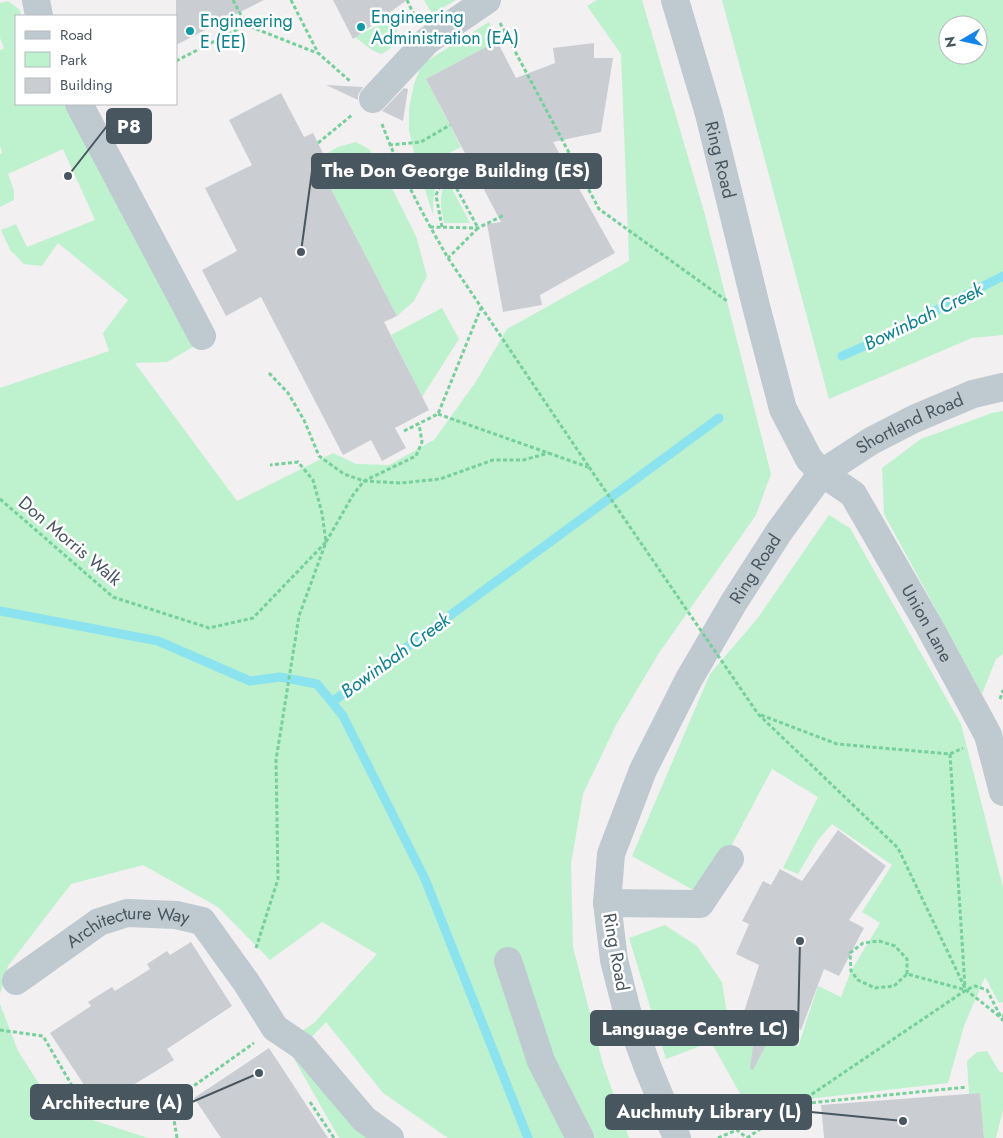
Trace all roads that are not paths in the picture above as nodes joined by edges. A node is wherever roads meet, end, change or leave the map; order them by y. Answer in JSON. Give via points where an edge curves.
{"nodes":[{"id":1,"x":36,"y":0,"type":"edge"},
{"id":2,"x":675,"y":0,"type":"edge"},
{"id":3,"x":492,"y":8,"type":"edge"},
{"id":4,"x":39,"y":15,"type":"edge"},
{"id":5,"x":372,"y":99,"type":"road end"},
{"id":6,"x":80,"y":105,"type":"edge"},
{"id":7,"x":202,"y":336,"type":"dead end"},
{"id":8,"x":1003,"y":387,"type":"edge"},
{"id":9,"x":822,"y":473,"type":"junction"},
{"id":10,"x":1003,"y":792,"type":"edge"},
{"id":11,"x":730,"y":859,"type":"dead end"},
{"id":12,"x":607,"y":903,"type":"junction"},
{"id":13,"x":508,"y":962,"type":"dead end"},
{"id":14,"x":16,"y":981,"type":"dead end"},
{"id":15,"x":390,"y":1138,"type":"edge"},
{"id":16,"x":580,"y":1138,"type":"edge"},
{"id":17,"x":676,"y":1138,"type":"edge"}],
"edges":[{"from":1,"to":4,"type":"street"},
{"from":2,"to":9,"type":"street","name":"Ring Road","via":[[709,114],[784,409],[809,459]]},
{"from":3,"to":5,"type":"street","via":[[427,41]]},
{"from":6,"to":7,"type":"street"},
{"from":8,"to":9,"type":"street","name":"Shortland Road","via":[[973,394],[914,419],[871,441]]},
{"from":9,"to":10,"type":"street","name":"Union Lane","via":[[853,494],[929,626],[988,735]]},
{"from":9,"to":12,"type":"street","name":"Ring Road","via":[[734,602],[689,679],[643,770],[611,854]]},
{"from":11,"to":12,"type":"street","via":[[700,904]]},
{"from":12,"to":17,"type":"street","name":"Ring Road","via":[[614,960],[627,1011]]},
{"from":13,"to":16,"type":"street","via":[[541,1061]]},
{"from":14,"to":15,"type":"street","name":"Architecture Way","via":[[99,922],[127,913],[176,915],[202,922],[275,1028],[303,1047],[364,1119]]}]}
